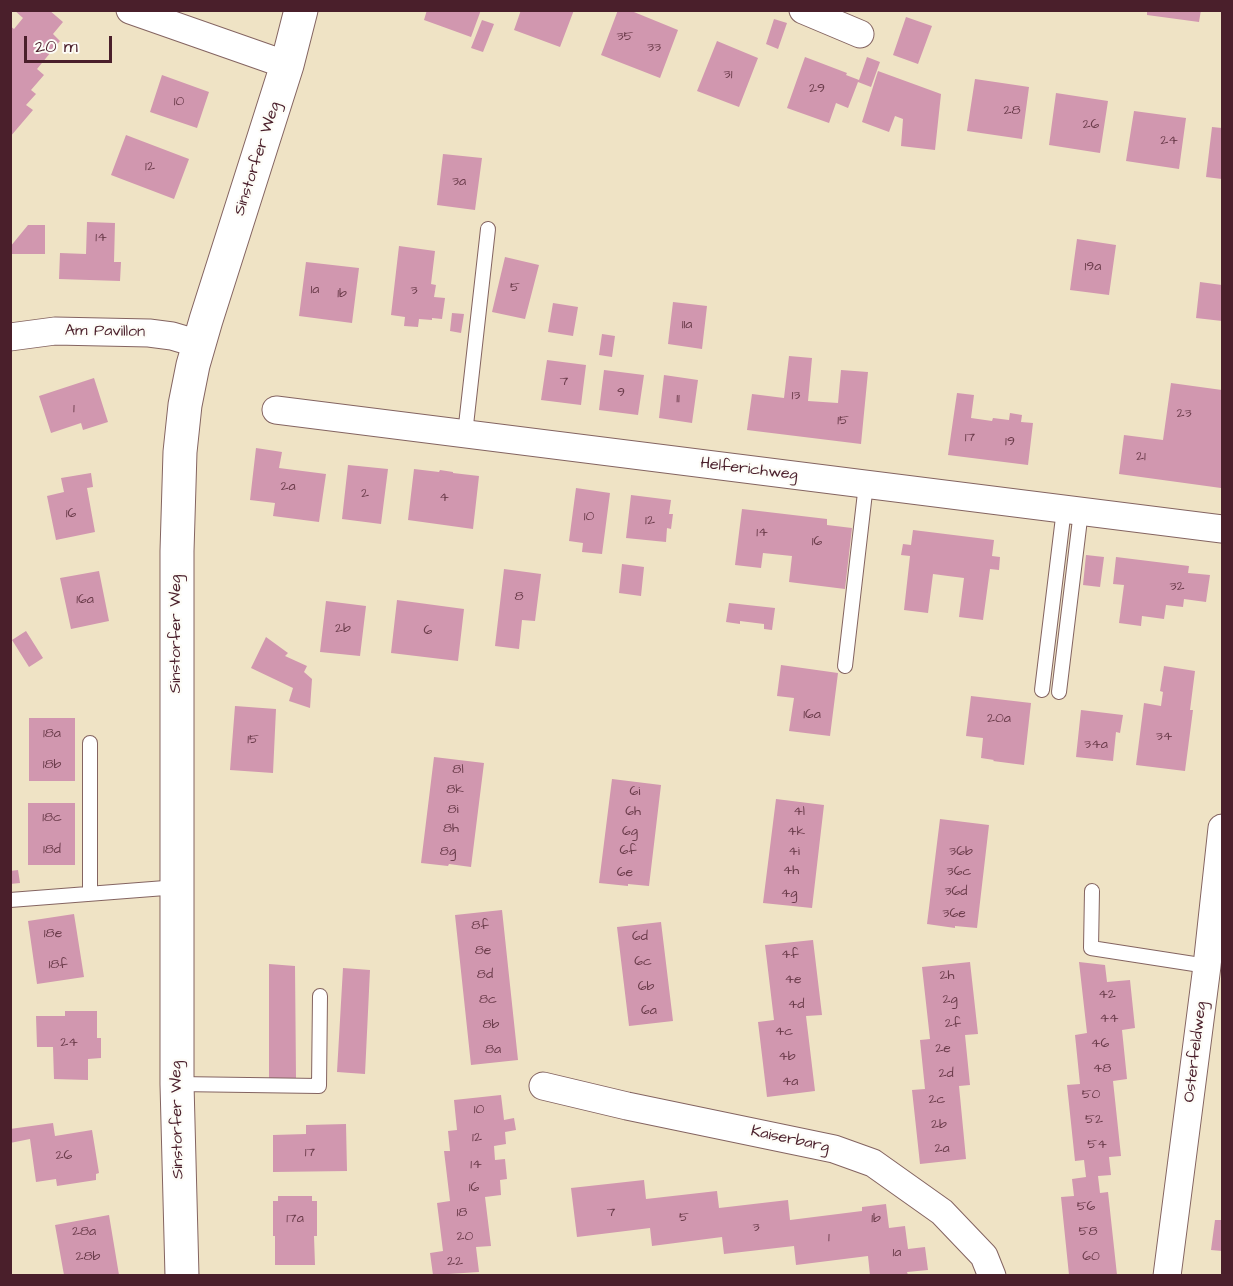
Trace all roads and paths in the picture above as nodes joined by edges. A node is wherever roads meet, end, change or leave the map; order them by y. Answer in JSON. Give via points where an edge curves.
{"nodes":[{"id":1,"x":130,"y":10,"type":"edge"},
{"id":2,"x":301,"y":10,"type":"edge"},
{"id":3,"x":803,"y":10,"type":"edge"},
{"id":4,"x":860,"y":34,"type":"dead end"},
{"id":5,"x":287,"y":65,"type":"junction"},
{"id":6,"x":488,"y":229,"type":"dead end"},
{"id":7,"x":10,"y":337,"type":"edge"},
{"id":8,"x":199,"y":344,"type":"junction"},
{"id":9,"x":276,"y":410,"type":"dead end"},
{"id":10,"x":465,"y":434,"type":"junction"},
{"id":11,"x":867,"y":484,"type":"junction"},
{"id":12,"x":1072,"y":510,"type":"junction"},
{"id":13,"x":1222,"y":529,"type":"edge"},
{"id":14,"x":845,"y":666,"type":"dead end"},
{"id":15,"x":1042,"y":690,"type":"dead end"},
{"id":16,"x":1059,"y":692,"type":"dead end"},
{"id":17,"x":90,"y":742,"type":"dead end"},
{"id":18,"x":1222,"y":828,"type":"edge"},
{"id":19,"x":178,"y":887,"type":"junction"},
{"id":20,"x":1092,"y":891,"type":"dead end"},
{"id":21,"x":90,"y":893,"type":"junction"},
{"id":22,"x":10,"y":900,"type":"edge"},
{"id":23,"x":1207,"y":966,"type":"junction"},
{"id":24,"x":320,"y":996,"type":"dead end"},
{"id":25,"x":177,"y":1084,"type":"junction"},
{"id":26,"x":543,"y":1086,"type":"dead end"},
{"id":27,"x":182,"y":1275,"type":"edge"},
{"id":28,"x":992,"y":1275,"type":"edge"},
{"id":29,"x":1167,"y":1275,"type":"edge"}],
"edges":[{"from":1,"to":5,"type":"street"},
{"from":2,"to":5,"type":"street","name":"Sinstorfer Weg"},
{"from":3,"to":4,"type":"street"},
{"from":5,"to":8,"type":"street","name":"Sinstorfer Weg"},
{"from":6,"to":10,"type":"lane"},
{"from":7,"to":8,"type":"street","name":"Am Pavillon","via":[[55,331],[149,333]]},
{"from":8,"to":19,"type":"street","name":"Sinstorfer Weg","via":[[180,452]]},
{"from":9,"to":10,"type":"street","name":"Helferichweg"},
{"from":10,"to":11,"type":"street","name":"Helferichweg"},
{"from":11,"to":12,"type":"street","name":"Helferichweg"},
{"from":11,"to":14,"type":"lane"},
{"from":12,"to":13,"type":"street","name":"Helferichweg"},
{"from":12,"to":15,"type":"lane"},
{"from":12,"to":16,"type":"lane"},
{"from":17,"to":21,"type":"lane"},
{"from":18,"to":23,"type":"street","name":"Osterfeldweg"},
{"from":19,"to":21,"type":"lane"},
{"from":19,"to":25,"type":"street","name":"Sinstorfer Weg"},
{"from":20,"to":23,"type":"lane","via":[[1091,948]]},
{"from":21,"to":22,"type":"lane"},
{"from":23,"to":29,"type":"street","name":"Osterfeldweg"},
{"from":24,"to":25,"type":"lane","via":[[319,1086]]},
{"from":25,"to":27,"type":"street","name":"Sinstorfer Weg"},
{"from":26,"to":28,"type":"street","name":"Kaiserbarg","via":[[834,1149],[873,1163],[942,1212],[984,1256]]}]}
